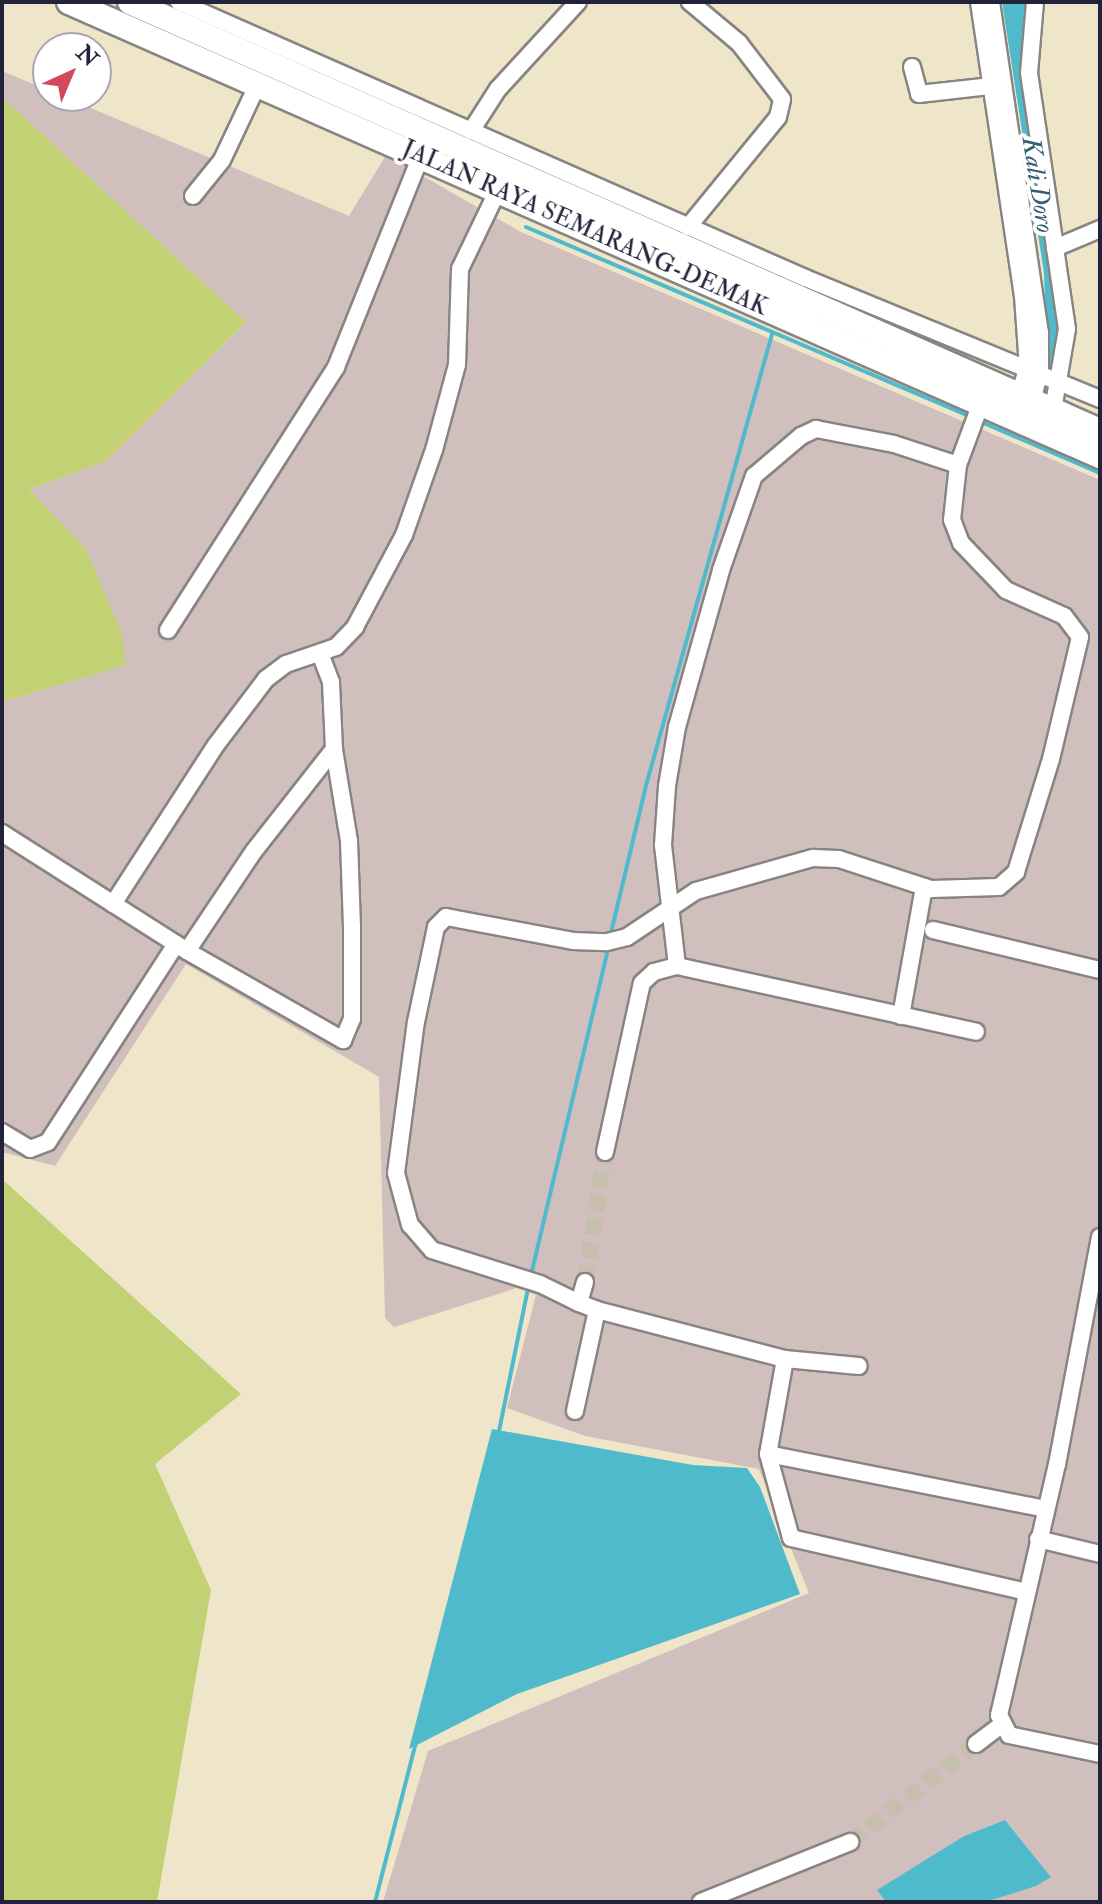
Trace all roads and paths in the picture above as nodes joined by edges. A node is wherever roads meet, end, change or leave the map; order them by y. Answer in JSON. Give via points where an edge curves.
{"nodes":[{"id":1,"x":69,"y":2,"type":"edge"},
{"id":2,"x":179,"y":2,"type":"edge"},
{"id":3,"x":578,"y":2,"type":"edge"},
{"id":4,"x":690,"y":2,"type":"edge"},
{"id":5,"x":979,"y":2,"type":"edge"},
{"id":6,"x":991,"y":2,"type":"edge"},
{"id":7,"x":1035,"y":2,"type":"edge"},
{"id":8,"x":134,"y":3,"type":"edge"},
{"id":9,"x":211,"y":52,"type":"junction"},
{"id":10,"x":912,"y":67,"type":"dead end"},
{"id":11,"x":1028,"y":73,"type":"junction"},
{"id":12,"x":1000,"y":80,"type":"junction"},
{"id":13,"x":257,"y":86,"type":"junction"},
{"id":14,"x":471,"y":131,"type":"junction"},
{"id":15,"x":421,"y":156,"type":"junction"},
{"id":16,"x":498,"y":190,"type":"junction"},
{"id":17,"x":193,"y":196,"type":"dead end"},
{"id":18,"x":1050,"y":211,"type":"junction"},
{"id":19,"x":1026,"y":215,"type":"junction"},
{"id":20,"x":688,"y":227,"type":"junction"},
{"id":21,"x":1100,"y":229,"type":"edge"},
{"id":22,"x":1055,"y":248,"type":"junction"},
{"id":23,"x":1034,"y":369,"type":"junction"},
{"id":24,"x":1061,"y":381,"type":"junction"},
{"id":25,"x":1100,"y":399,"type":"edge"},
{"id":26,"x":981,"y":403,"type":"junction"},
{"id":27,"x":1029,"y":406,"type":"junction"},
{"id":28,"x":1100,"y":431,"type":"edge"},
{"id":29,"x":1100,"y":456,"type":"edge"},
{"id":30,"x":958,"y":465,"type":"junction"},
{"id":31,"x":168,"y":630,"type":"dead end"},
{"id":32,"x":321,"y":656,"type":"junction"},
{"id":33,"x":334,"y":749,"type":"junction"},
{"id":34,"x":2,"y":833,"type":"edge"},
{"id":35,"x":924,"y":887,"type":"junction"},
{"id":36,"x":113,"y":904,"type":"junction"},
{"id":37,"x":669,"y":908,"type":"junction"},
{"id":38,"x":933,"y":930,"type":"dead end"},
{"id":39,"x":182,"y":947,"type":"junction"},
{"id":40,"x":677,"y":966,"type":"junction"},
{"id":41,"x":1100,"y":970,"type":"edge"},
{"id":42,"x":901,"y":1016,"type":"junction"},
{"id":43,"x":976,"y":1032,"type":"dead end"},
{"id":44,"x":2,"y":1132,"type":"edge"},
{"id":45,"x":605,"y":1152,"type":"tunnel mouth"},
{"id":46,"x":1100,"y":1237,"type":"edge"},
{"id":47,"x":585,"y":1282,"type":"tunnel mouth"},
{"id":48,"x":579,"y":1303,"type":"junction"},
{"id":49,"x":597,"y":1310,"type":"junction"},
{"id":50,"x":785,"y":1359,"type":"junction"},
{"id":51,"x":859,"y":1366,"type":"dead end"},
{"id":52,"x":575,"y":1411,"type":"dead end"},
{"id":53,"x":768,"y":1454,"type":"junction"},
{"id":54,"x":1045,"y":1509,"type":"junction"},
{"id":55,"x":1038,"y":1539,"type":"junction"},
{"id":56,"x":1100,"y":1554,"type":"edge"},
{"id":57,"x":1026,"y":1592,"type":"junction"},
{"id":58,"x":1000,"y":1726,"type":"junction"},
{"id":59,"x":976,"y":1744,"type":"tunnel mouth"},
{"id":60,"x":1100,"y":1754,"type":"edge"},
{"id":61,"x":850,"y":1842,"type":"tunnel mouth"},
{"id":62,"x":701,"y":1902,"type":"edge"}],
"edges":[{"from":1,"to":9,"type":"highway","name":"JALAN RAYA SEMARANG-DEMAK"},
{"from":2,"to":14,"type":"street"},
{"from":3,"to":14,"type":"street","via":[[498,89]]},
{"from":4,"to":20,"type":"street","via":[[739,43],[782,99],[778,117]]},
{"from":5,"to":12,"type":"street"},
{"from":6,"to":12,"type":"street"},
{"from":7,"to":11,"type":"street"},
{"from":8,"to":9,"type":"highway","name":"JALAN RAYA SEMARANG-DEMAK"},
{"from":9,"to":13,"type":"highway","name":"JALAN RAYA SEMARANG-DEMAK"},
{"from":9,"to":27,"type":"highway","name":"JALAN RAYA SEMARANG-DEMAK"},
{"from":10,"to":12,"type":"street","via":[[919,94]]},
{"from":11,"to":12,"type":"street"},
{"from":11,"to":18,"type":"street"},
{"from":12,"to":19,"type":"street"},
{"from":12,"to":23,"type":"street"},
{"from":13,"to":15,"type":"highway","name":"JALAN RAYA SEMARANG-DEMAK"},
{"from":13,"to":17,"type":"street","via":[[222,160]]},
{"from":14,"to":20,"type":"street"},
{"from":15,"to":16,"type":"highway","name":"JALAN RAYA SEMARANG-DEMAK"},
{"from":15,"to":31,"type":"street","via":[[336,367]]},
{"from":16,"to":26,"type":"highway","name":"JALAN RAYA SEMARANG-DEMAK"},
{"from":16,"to":32,"type":"street","via":[[460,269],[457,365],[404,535],[355,627]]},
{"from":18,"to":19,"type":"street"},
{"from":18,"to":22,"type":"street"},
{"from":19,"to":23,"type":"street","via":[[1040,332]]},
{"from":20,"to":23,"type":"street"},
{"from":21,"to":22,"type":"street"},
{"from":22,"to":24,"type":"street","via":[[1067,329]]},
{"from":23,"to":24,"type":"street"},
{"from":23,"to":27,"type":"street"},
{"from":24,"to":25,"type":"street"},
{"from":24,"to":27,"type":"street"},
{"from":26,"to":27,"type":"highway","name":"JALAN RAYA SEMARANG-DEMAK"},
{"from":26,"to":30,"type":"street"},
{"from":27,"to":28,"type":"highway","name":"JALAN RAYA SEMARANG-DEMAK"},
{"from":27,"to":29,"type":"highway","name":"JALAN RAYA SEMARANG-DEMAK"},
{"from":30,"to":35,"type":"street","via":[[952,520],[961,543],[1006,590],[1064,616],[1080,637],[1055,745],[1016,872],[999,887]]},
{"from":30,"to":37,"type":"street","via":[[894,444],[816,429],[754,476],[677,727],[663,845]]},
{"from":32,"to":33,"type":"street","via":[[331,682]]},
{"from":32,"to":36,"type":"street","via":[[286,664],[247,701]]},
{"from":33,"to":39,"type":"street"},
{"from":33,"to":39,"type":"street","via":[[349,841],[348,1037],[338,1041]]},
{"from":34,"to":36,"type":"street"},
{"from":35,"to":37,"type":"street","via":[[839,859],[813,858],[696,891]]},
{"from":35,"to":42,"type":"street"},
{"from":36,"to":39,"type":"street"},
{"from":37,"to":40,"type":"street"},
{"from":37,"to":48,"type":"street","via":[[627,937],[607,942],[573,941],[446,917],[436,927],[416,1022],[396,1173],[410,1225],[432,1250],[540,1284]]},
{"from":38,"to":41,"type":"street"},
{"from":39,"to":44,"type":"street","via":[[48,1142],[30,1149]]},
{"from":40,"to":42,"type":"street"},
{"from":40,"to":45,"type":"street","via":[[654,972],[642,983]]},
{"from":42,"to":43,"type":"street"},
{"from":46,"to":54,"type":"street"},
{"from":47,"to":48,"type":"street"},
{"from":48,"to":49,"type":"street"},
{"from":49,"to":50,"type":"street"},
{"from":49,"to":52,"type":"street"},
{"from":50,"to":51,"type":"street"},
{"from":50,"to":53,"type":"street"},
{"from":53,"to":54,"type":"street"},
{"from":53,"to":57,"type":"street","via":[[794,1541]]},
{"from":54,"to":55,"type":"street"},
{"from":55,"to":56,"type":"street"},
{"from":55,"to":57,"type":"street"},
{"from":57,"to":58,"type":"street"},
{"from":58,"to":59,"type":"street"},
{"from":58,"to":60,"type":"street","via":[[1009,1735]]},
{"from":61,"to":62,"type":"street"}]}
